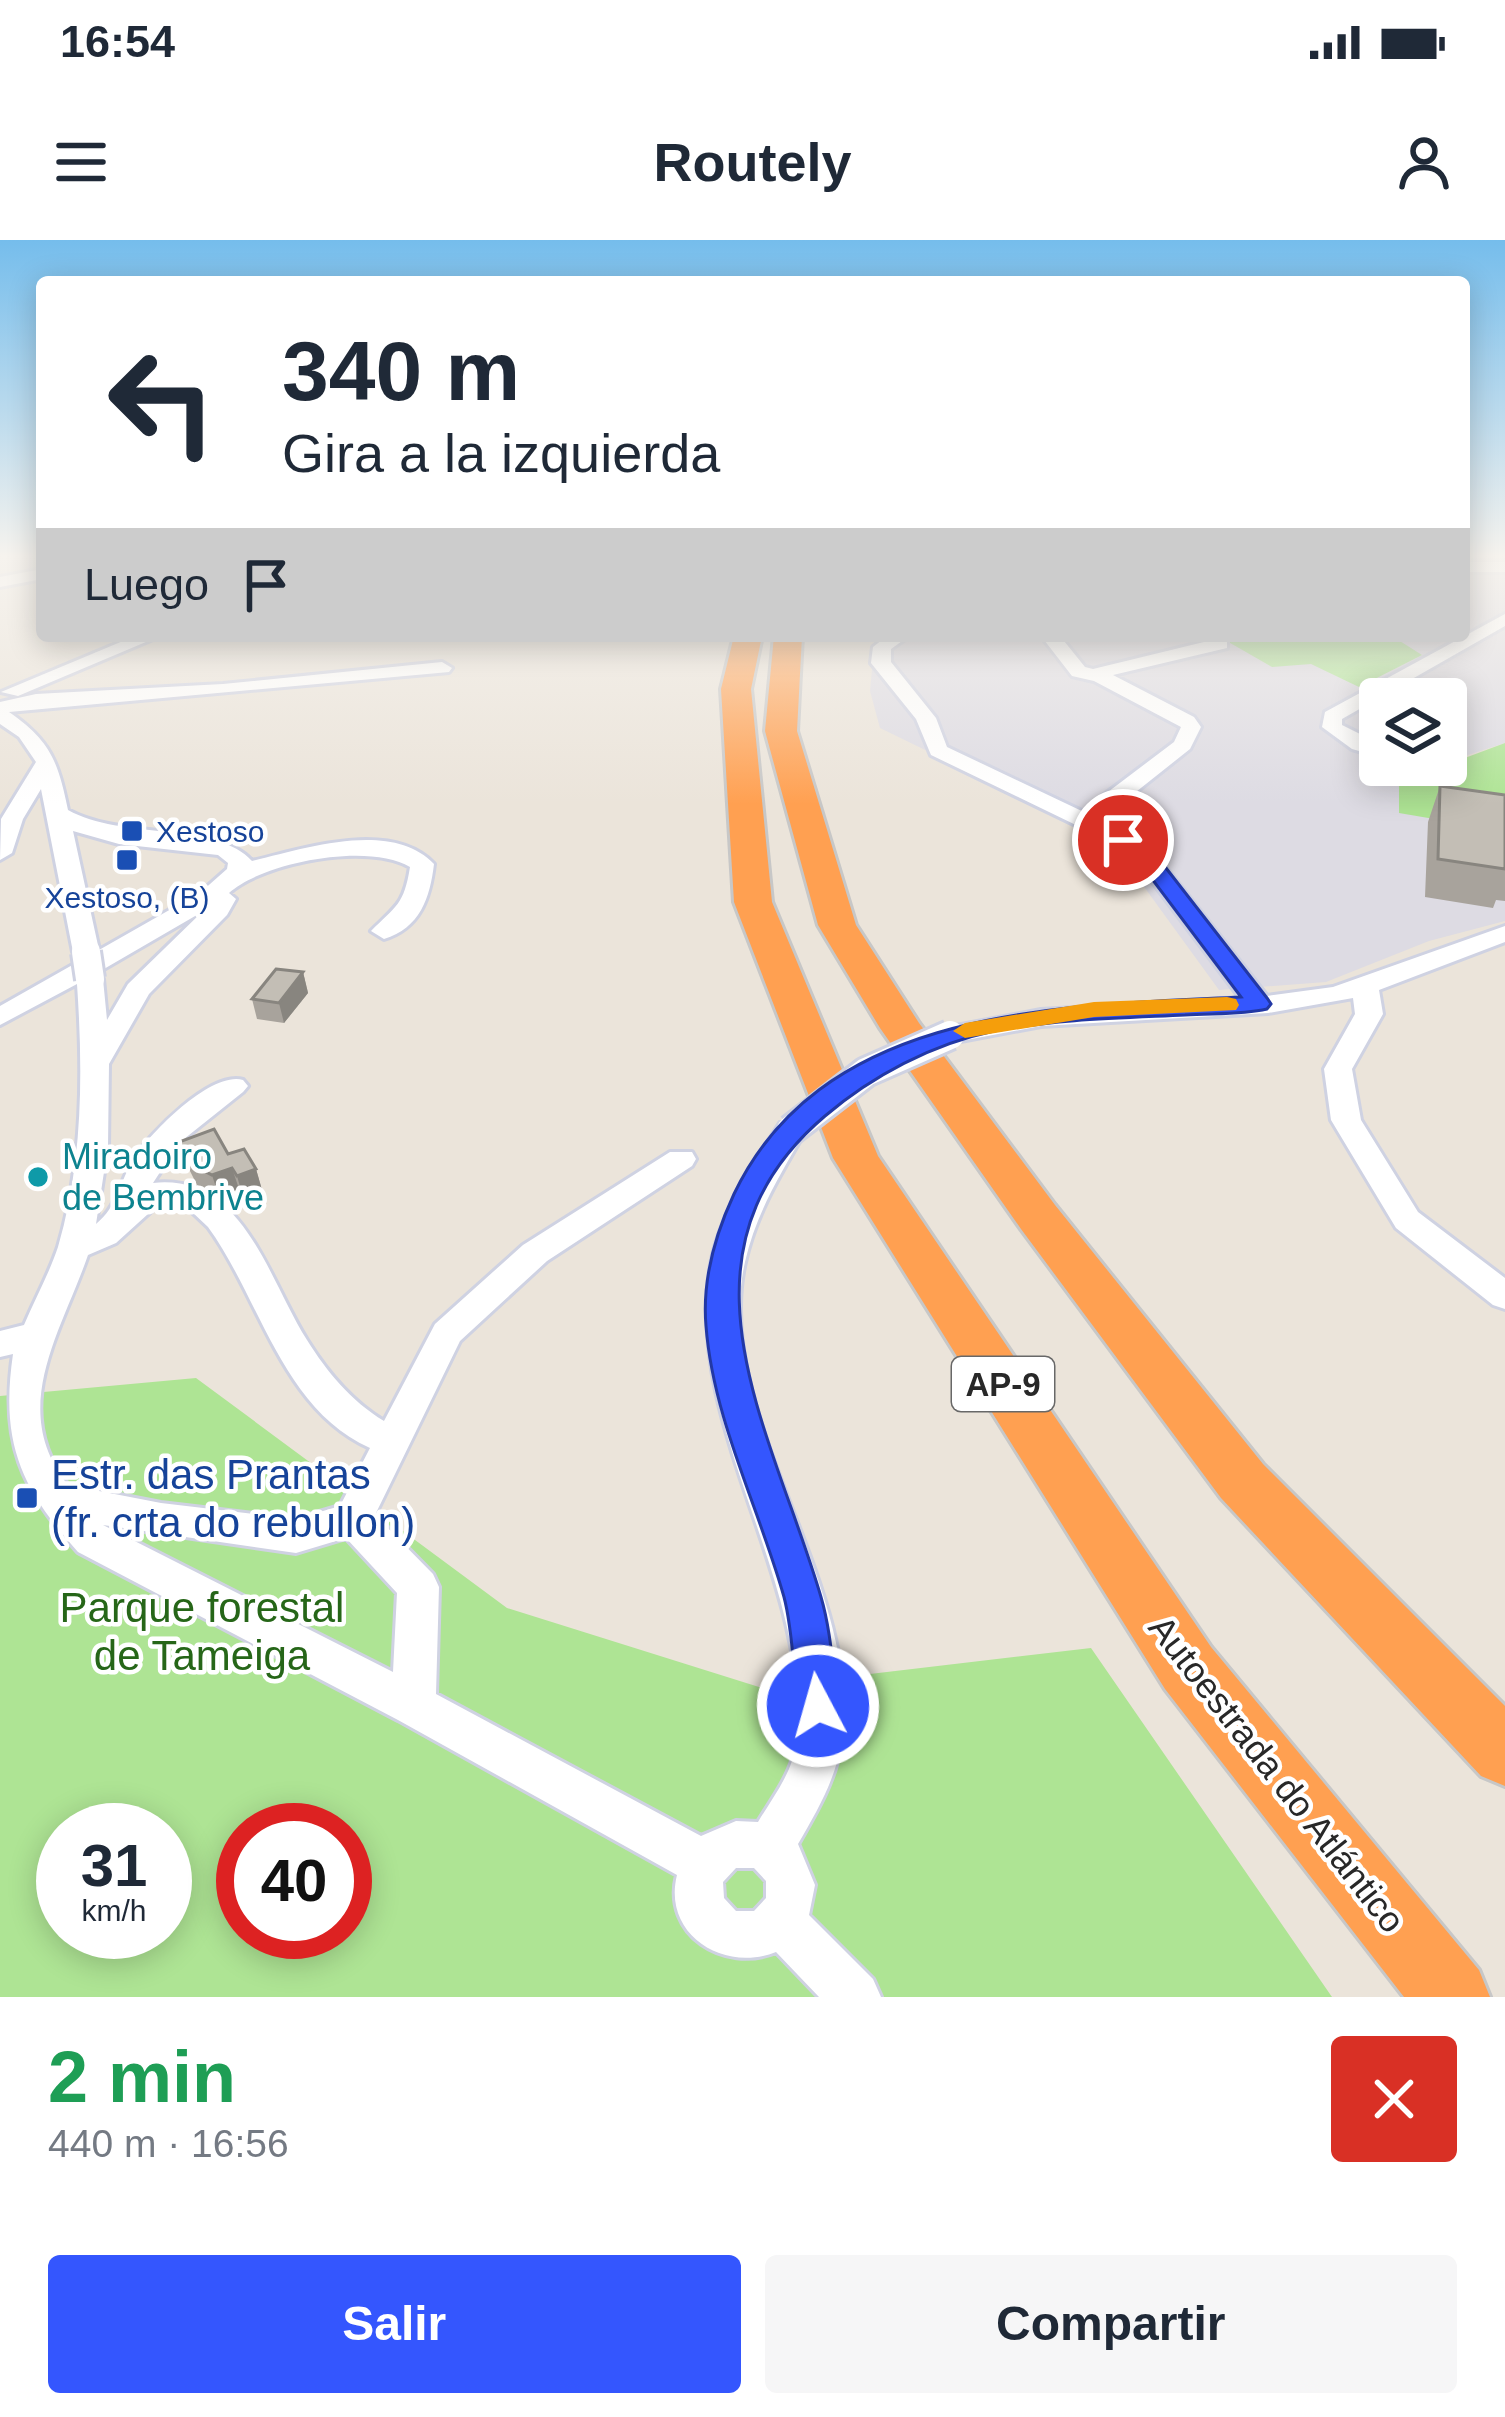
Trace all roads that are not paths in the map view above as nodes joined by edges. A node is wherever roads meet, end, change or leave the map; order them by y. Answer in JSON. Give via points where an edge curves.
{"nodes":[{"id":1,"x":136,"y":642,"type":"edge"},
{"id":2,"x":788,"y":642,"type":"edge"},
{"id":3,"x":890,"y":642,"type":"edge"},
{"id":4,"x":1055,"y":642,"type":"edge"},
{"id":5,"x":1216,"y":642,"type":"edge"},
{"id":6,"x":1464,"y":642,"type":"edge"},
{"id":7,"x":734,"y":662,"type":"edge"},
{"id":8,"x":442,"y":668,"type":"dead end"},
{"id":9,"x":1100,"y":676,"type":"junction"},
{"id":10,"x":1399,"y":678,"type":"edge"},
{"id":11,"x":0,"y":697,"type":"edge"},
{"id":12,"x":1359,"y":700,"type":"edge"},
{"id":13,"x":0,"y":711,"type":"edge"},
{"id":14,"x":1359,"y":745,"type":"edge"},
{"id":15,"x":47,"y":762,"type":"junction"},
{"id":16,"x":62,"y":838,"type":"junction"},
{"id":17,"x":100,"y":839,"type":"junction"},
{"id":18,"x":1123,"y":840,"type":"junction"},
{"id":19,"x":0,"y":853,"type":"edge"},
{"id":20,"x":236,"y":875,"type":"junction"},
{"id":21,"x":384,"y":931,"type":"dead end"},
{"id":22,"x":1505,"y":934,"type":"edge"},
{"id":23,"x":1365,"y":986,"type":"junction"},
{"id":24,"x":1258,"y":1004,"type":"junction"},
{"id":25,"x":0,"y":1018,"type":"edge"},
{"id":26,"x":96,"y":1062,"type":"junction"},
{"id":27,"x":233,"y":1086,"type":"dead end"},
{"id":28,"x":681,"y":1160,"type":"dead end"},
{"id":29,"x":132,"y":1204,"type":"junction"},
{"id":30,"x":75,"y":1247,"type":"junction"},
{"id":31,"x":1505,"y":1296,"type":"edge"},
{"id":32,"x":18,"y":1339,"type":"edge"},
{"id":33,"x":392,"y":1441,"type":"junction"},
{"id":34,"x":53,"y":1498,"type":"junction"},
{"id":35,"x":353,"y":1519,"type":"junction"},
{"id":36,"x":414,"y":1705,"type":"junction"},
{"id":37,"x":1505,"y":1754,"type":"edge"},
{"id":38,"x":768,"y":1849,"type":"junction"},
{"id":39,"x":706,"y":1865,"type":"junction"},
{"id":40,"x":780,"y":1921,"type":"junction"},
{"id":41,"x":855,"y":1997,"type":"edge"},
{"id":42,"x":1451,"y":1997,"type":"edge"}],
"edges":[{"from":1,"to":11,"type":"street"},
{"from":2,"to":37,"type":"highway","via":[[781,731],[837,926],[901,1028],[1242,1481]]},
{"from":3,"to":18,"type":"street","via":[[881,663],[926,718],[938,751]]},
{"from":4,"to":9,"type":"street","via":[[1079,672]]},
{"from":5,"to":9,"type":"street"},
{"from":6,"to":10,"type":"street"},
{"from":7,"to":42,"type":"highway","name":"Autoestrada do Atlántico","number":"AP-9","via":[[753,902],[856,1158],[1188,1669]]},
{"from":8,"to":13,"type":"street","via":[[36,700]]},
{"from":9,"to":18,"type":"street","via":[[1191,727],[1183,746],[1104,806],[1131,834]]},
{"from":12,"to":14,"type":"street","via":[[1331,716],[1332,727]]},
{"from":13,"to":15,"type":"street"},
{"from":15,"to":16,"type":"street"},
{"from":15,"to":19,"type":"street"},
{"from":16,"to":17,"type":"street"},
{"from":16,"to":17,"type":"street"},
{"from":16,"to":26,"type":"street","via":[[88,965]]},
{"from":17,"to":20,"type":"street","via":[[226,850],[240,861]]},
{"from":18,"to":24,"type":"street","via":[[1144,855]]},
{"from":20,"to":21,"type":"street","via":[[336,850],[406,854],[422,864],[418,901]]},
{"from":20,"to":25,"type":"street"},
{"from":20,"to":26,"type":"street","via":[[218,910],[138,990]]},
{"from":22,"to":23,"type":"street"},
{"from":23,"to":24,"type":"street"},
{"from":23,"to":31,"type":"street","via":[[1370,1014],[1338,1069],[1346,1120],[1407,1220]]},
{"from":24,"to":38,"type":"street","bridge":true,"via":[[1059,1013],[950,1035],[866,1072],[791,1130],[757,1176],[733,1228],[721,1323],[746,1433],[804,1602],[819,1741],[798,1800]]},
{"from":26,"to":30,"type":"street"},
{"from":27,"to":29,"type":"street","via":[[160,1144],[137,1171]]},
{"from":28,"to":33,"type":"street","via":[[535,1252],[447,1333]]},
{"from":29,"to":30,"type":"street","via":[[104,1237]]},
{"from":29,"to":33,"type":"street","via":[[153,1193],[198,1197],[237,1240],[285,1336],[327,1397]]},
{"from":30,"to":32,"type":"street"},
{"from":32,"to":34,"type":"street","via":[[17,1414],[28,1462]]},
{"from":33,"to":35,"type":"street"},
{"from":34,"to":35,"type":"street","via":[[296,1536]]},
{"from":34,"to":36,"type":"street","via":[[92,1540]]},
{"from":35,"to":36,"type":"street","via":[[418,1587]]},
{"from":36,"to":39,"type":"street"},
{"from":38,"to":39,"type":"street","via":[[739,1844]]},
{"from":38,"to":40,"type":"street","via":[[791,1889]]},
{"from":39,"to":40,"type":"street","via":[[699,1900],[714,1926],[755,1937]]},
{"from":40,"to":41,"type":"street"}]}
